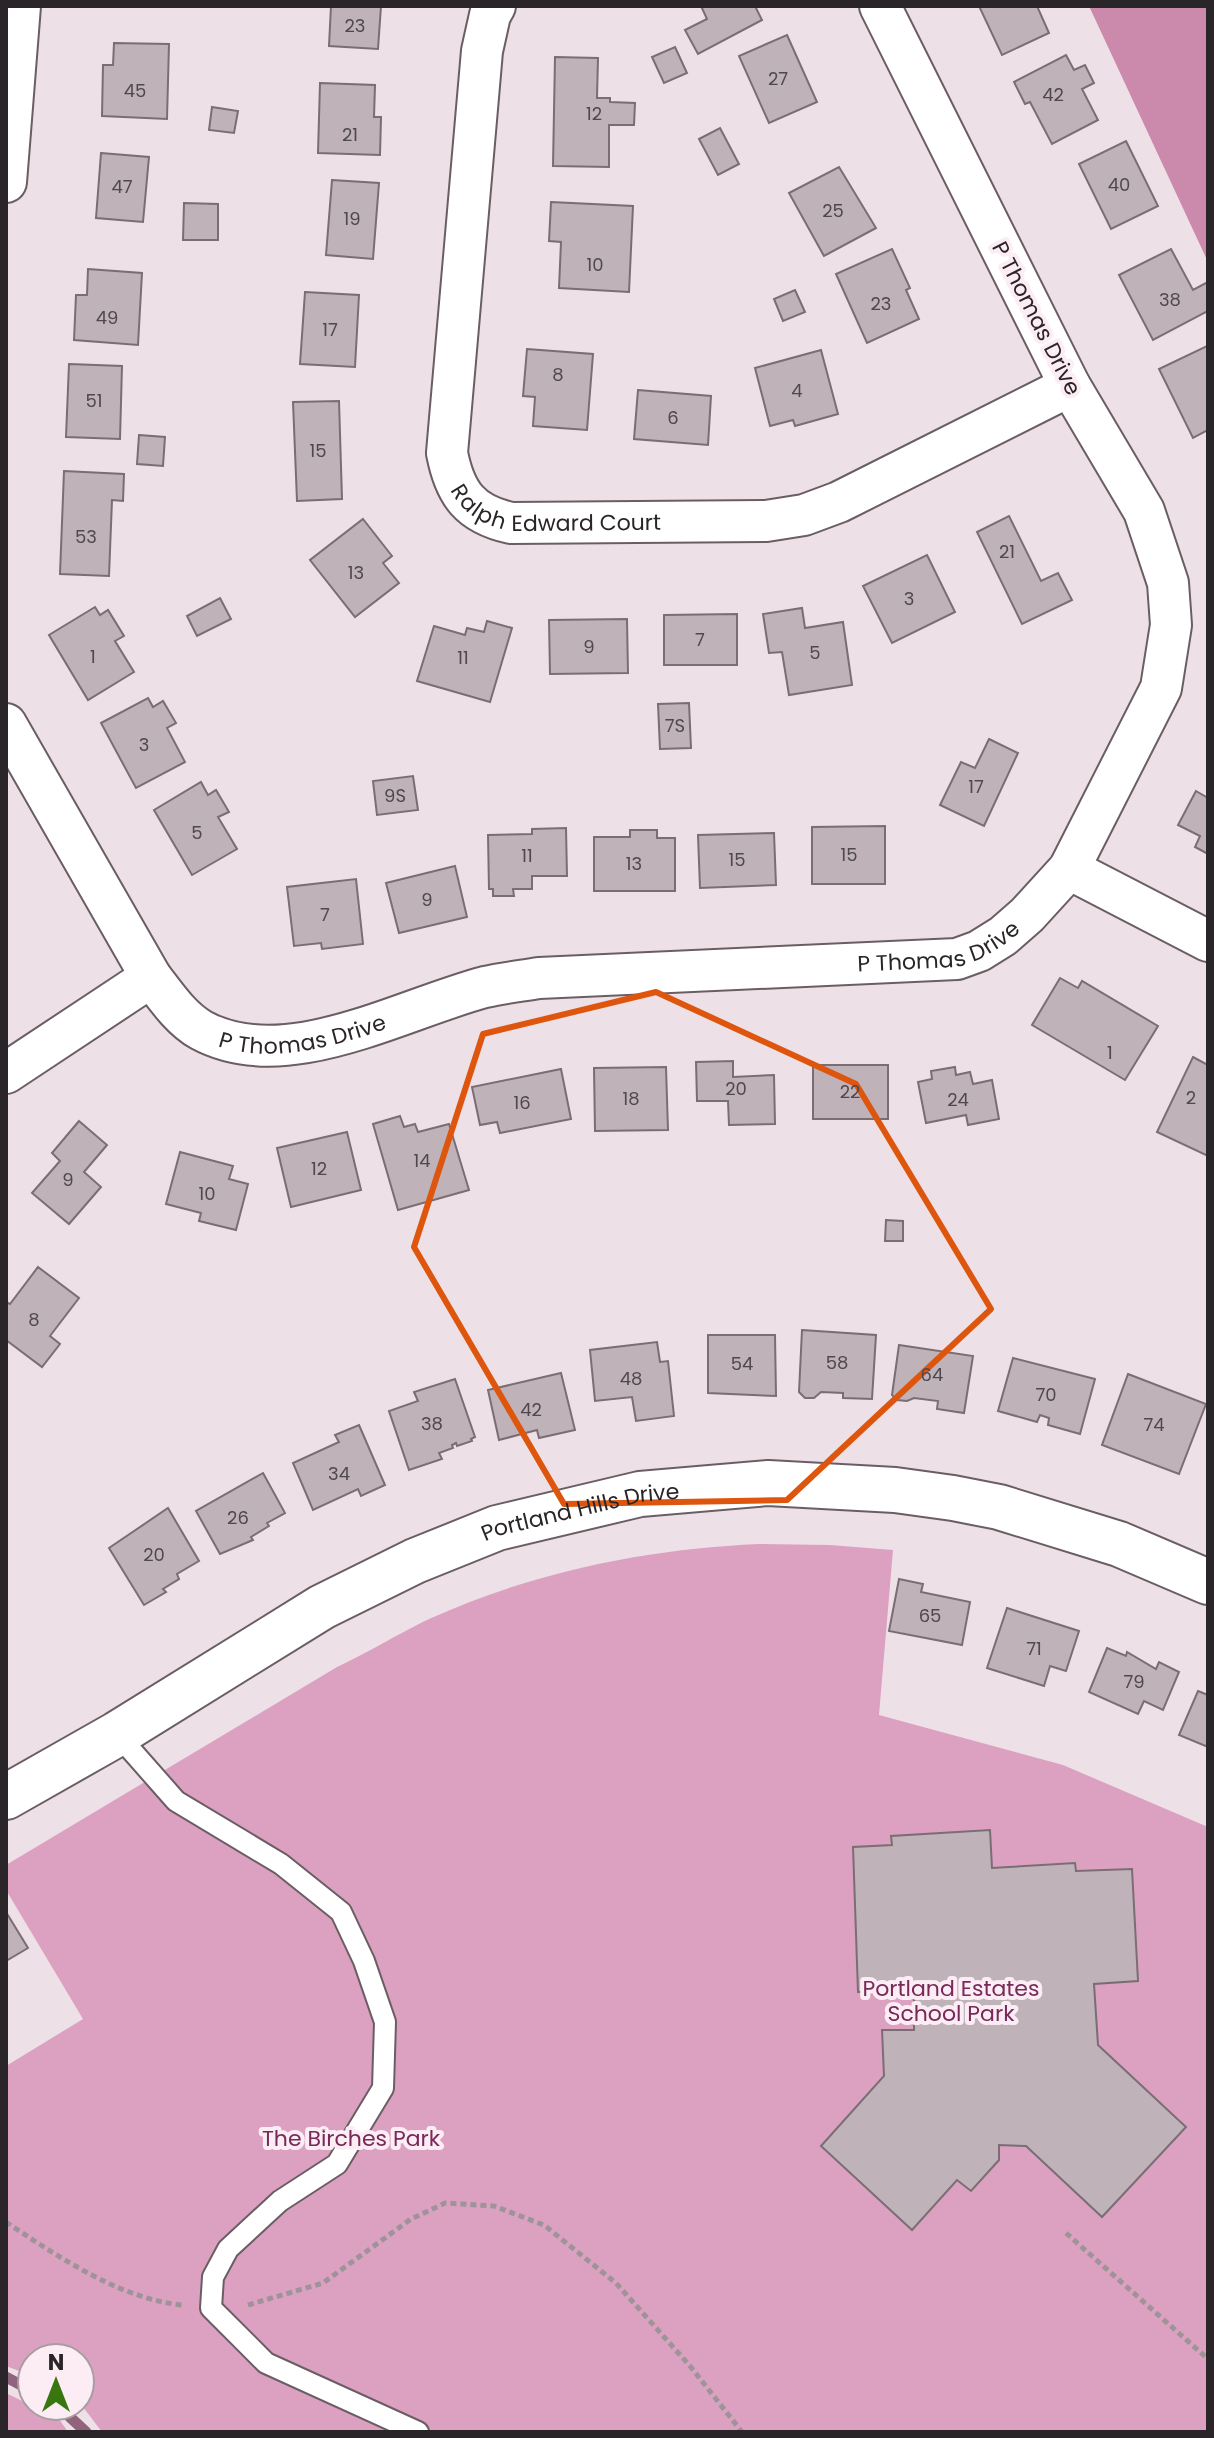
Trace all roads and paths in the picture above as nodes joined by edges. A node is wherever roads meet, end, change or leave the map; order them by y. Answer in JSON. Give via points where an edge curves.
{"nodes":[{"id":1,"x":20,"y":6,"type":"edge"},
{"id":2,"x":495,"y":6,"type":"edge"},
{"id":3,"x":880,"y":6,"type":"edge"},
{"id":4,"x":11,"y":56,"type":"edge"},
{"id":5,"x":6,"y":167,"type":"edge"},
{"id":6,"x":6,"y":182,"type":"edge"},
{"id":7,"x":1070,"y":386,"type":"junction"},
{"id":8,"x":6,"y":724,"type":"edge"},
{"id":9,"x":1069,"y":869,"type":"junction"},
{"id":10,"x":1208,"y":941,"type":"edge"},
{"id":11,"x":151,"y":977,"type":"junction"},
{"id":12,"x":6,"y":1073,"type":"edge"},
{"id":13,"x":1208,"y":1582,"type":"edge"},
{"id":14,"x":117,"y":1734,"type":"junction"},
{"id":15,"x":6,"y":1797,"type":"edge"},
{"id":16,"x":6,"y":2222,"type":"edge"},
{"id":17,"x":1066,"y":2233,"type":"dead end"},
{"id":18,"x":211,"y":2308,"type":"junction"},
{"id":19,"x":1208,"y":2359,"type":"edge"},
{"id":20,"x":418,"y":2432,"type":"edge"},
{"id":21,"x":742,"y":2432,"type":"edge"}],
"edges":[{"from":1,"to":4,"type":"street"},
{"from":2,"to":7,"type":"street","name":"Ralph Edward Court","via":[[482,51],[447,453],[460,492],[488,518],[511,523],[766,521],[804,515]]},
{"from":3,"to":7,"type":"street","name":"P Thomas Drive"},
{"from":4,"to":5,"type":"street"},
{"from":5,"to":6,"type":"street"},
{"from":7,"to":9,"type":"street","name":"P Thomas Drive","via":[[1144,511],[1168,583],[1171,625],[1161,688]]},
{"from":8,"to":11,"type":"street","name":"P Thomas Drive"},
{"from":9,"to":10,"type":"street"},
{"from":9,"to":11,"type":"street","name":"P Thomas Drive","via":[[1003,936],[957,959],[539,978],[486,987],[307,1044],[271,1046],[201,1030]]},
{"from":11,"to":12,"type":"street"},
{"from":13,"to":14,"type":"street","name":"Portland Hills Drive","via":[[1119,1544],[953,1498],[768,1483],[640,1494],[497,1528],[415,1561],[322,1607]]},
{"from":14,"to":15,"type":"street","name":"Portland Hills Drive"},
{"from":14,"to":18,"type":"lane","via":[[176,1801],[281,1864],[341,1912],[385,2022],[383,2088],[337,2164],[280,2201],[228,2249],[213,2277]]},
{"from":16,"to":18,"type":"path","via":[[108,2283],[163,2303]]},
{"from":17,"to":19,"type":"path"},
{"from":18,"to":20,"type":"lane","via":[[266,2363]]},
{"from":18,"to":21,"type":"path","via":[[240,2307],[323,2283],[411,2219],[445,2203],[494,2206],[544,2225],[616,2283]]}]}
